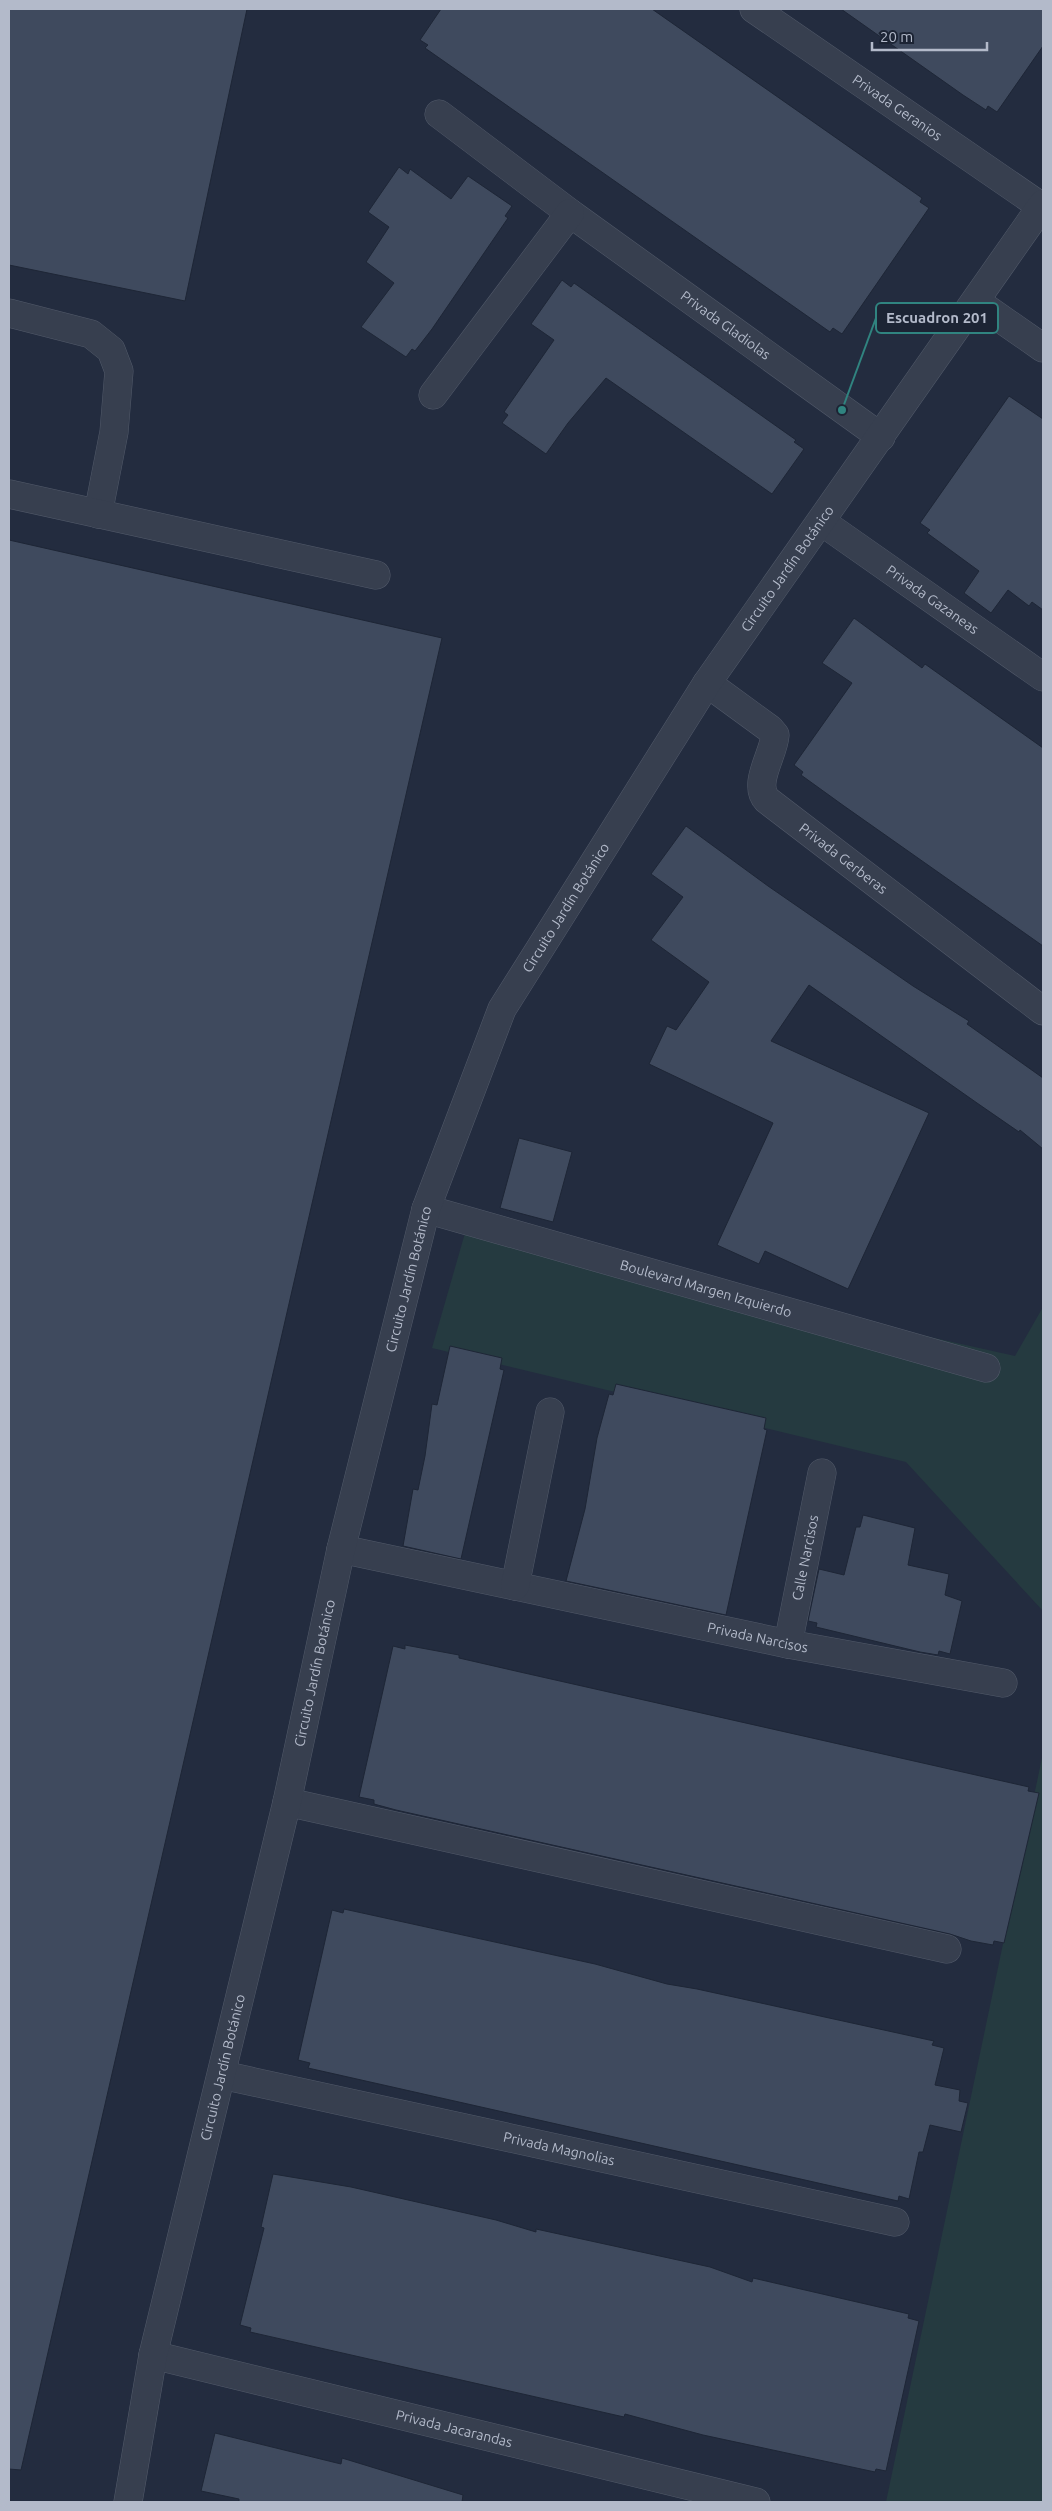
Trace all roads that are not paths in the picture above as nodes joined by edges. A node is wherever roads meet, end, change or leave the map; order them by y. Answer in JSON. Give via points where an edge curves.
{"nodes":[{"id":1,"x":754,"y":9,"type":"edge"},
{"id":2,"x":439,"y":114,"type":"dead end"},
{"id":3,"x":1042,"y":205,"type":"edge"},
{"id":4,"x":570,"y":213,"type":"junction"},
{"id":5,"x":977,"y":302,"type":"junction"},
{"id":6,"x":9,"y":314,"type":"edge"},
{"id":7,"x":1043,"y":348,"type":"edge"},
{"id":8,"x":433,"y":395,"type":"dead end"},
{"id":9,"x":881,"y":437,"type":"junction"},
{"id":10,"x":9,"y":494,"type":"edge"},
{"id":11,"x":98,"y":514,"type":"junction"},
{"id":12,"x":822,"y":522,"type":"junction"},
{"id":13,"x":376,"y":575,"type":"dead end"},
{"id":14,"x":1043,"y":677,"type":"edge"},
{"id":15,"x":707,"y":683,"type":"junction"},
{"id":16,"x":1043,"y":1011,"type":"edge"},
{"id":17,"x":426,"y":1209,"type":"junction"},
{"id":18,"x":986,"y":1368,"type":"dead end"},
{"id":19,"x":550,"y":1412,"type":"dead end"},
{"id":20,"x":822,"y":1473,"type":"dead end"},
{"id":21,"x":342,"y":1550,"type":"junction"},
{"id":22,"x":515,"y":1586,"type":"junction"},
{"id":23,"x":788,"y":1644,"type":"junction"},
{"id":24,"x":1003,"y":1683,"type":"dead end"},
{"id":25,"x":287,"y":1802,"type":"junction"},
{"id":26,"x":947,"y":1949,"type":"dead end"},
{"id":27,"x":222,"y":2075,"type":"junction"},
{"id":28,"x":895,"y":2222,"type":"dead end"},
{"id":29,"x":152,"y":2355,"type":"junction"},
{"id":30,"x":128,"y":2502,"type":"edge"},
{"id":31,"x":756,"y":2502,"type":"edge"}],
"edges":[{"from":1,"to":3,"type":"street","name":"Privada Geranios"},
{"from":2,"to":4,"type":"street","name":"Privada Gladiolas"},
{"from":3,"to":5,"type":"street","name":"Circuito Jardín Botánico"},
{"from":4,"to":8,"type":"street"},
{"from":4,"to":9,"type":"street","name":"Privada Gladiolas"},
{"from":5,"to":7,"type":"street"},
{"from":5,"to":9,"type":"street","name":"Circuito Jardín Botánico"},
{"from":6,"to":11,"type":"street","via":[[91,334],[111,350],[119,371],[114,432]]},
{"from":9,"to":12,"type":"street","name":"Circuito Jardín Botánico"},
{"from":10,"to":11,"type":"street"},
{"from":11,"to":13,"type":"street"},
{"from":12,"to":14,"type":"street","name":"Privada Gazaneas"},
{"from":12,"to":15,"type":"street","name":"Circuito Jardín Botánico"},
{"from":15,"to":16,"type":"street","name":"Privada Gerberas","via":[[775,735],[761,784],[767,800]]},
{"from":15,"to":17,"type":"street","name":"Circuito Jardín Botánico","via":[[502,1009]]},
{"from":17,"to":18,"type":"street","name":"Boulevard Margen Izquierdo"},
{"from":17,"to":21,"type":"street","name":"Circuito Jardín Botánico"},
{"from":19,"to":22,"type":"street"},
{"from":20,"to":23,"type":"street","name":"Calle Narcisos"},
{"from":21,"to":22,"type":"street","name":"Privada Narcisos"},
{"from":21,"to":25,"type":"street","name":"Circuito Jardín Botánico"},
{"from":22,"to":23,"type":"street","name":"Privada Narcisos"},
{"from":23,"to":24,"type":"street","name":"Privada Narcisos"},
{"from":25,"to":26,"type":"street"},
{"from":25,"to":27,"type":"street","name":"Circuito Jardín Botánico"},
{"from":27,"to":28,"type":"street","name":"Privada Magnolias"},
{"from":27,"to":29,"type":"street","name":"Circuito Jardín Botánico"},
{"from":29,"to":30,"type":"street","name":"Circuito Jardín Botánico"},
{"from":29,"to":31,"type":"street","name":"Privada Jacarandas"}]}
